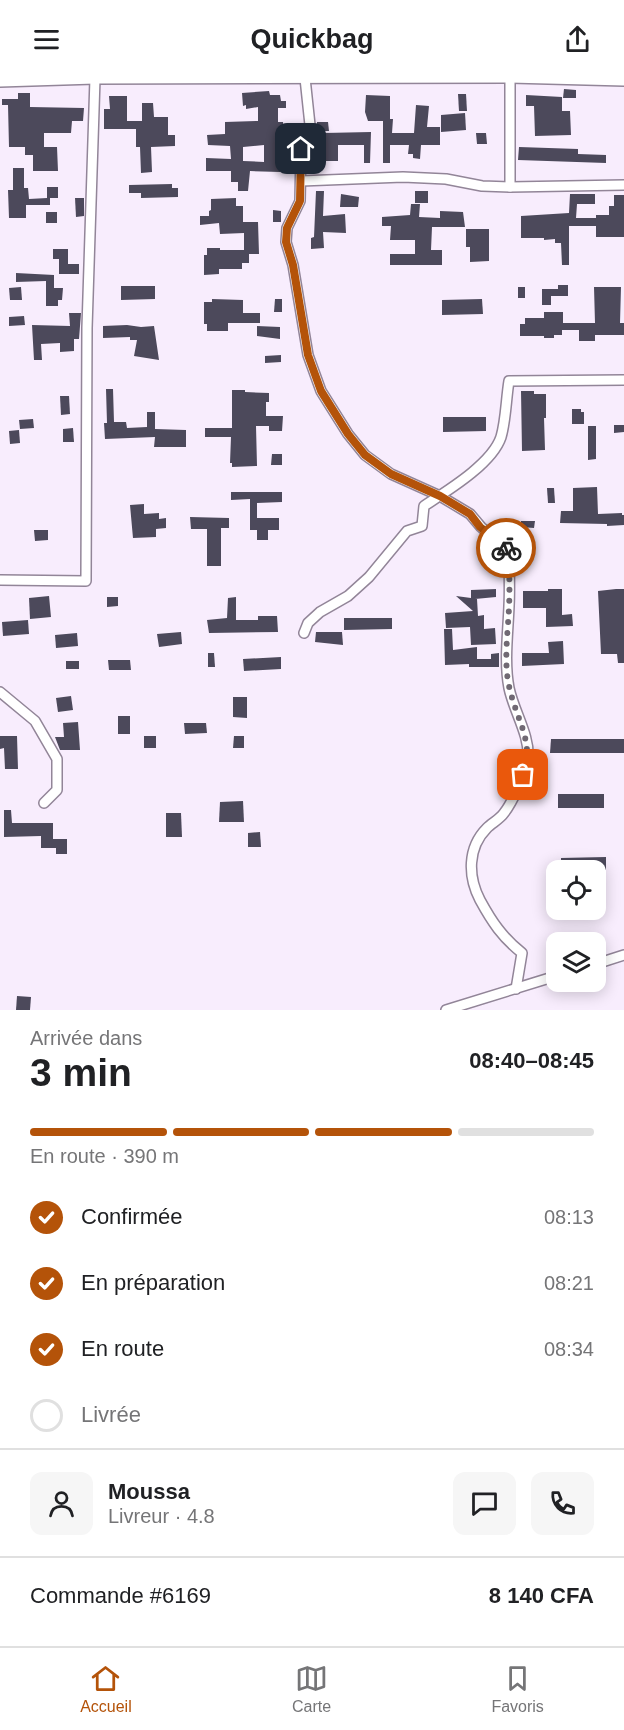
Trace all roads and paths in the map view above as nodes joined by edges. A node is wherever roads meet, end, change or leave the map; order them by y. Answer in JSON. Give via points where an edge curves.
{"nodes":[{"id":1,"x":403,"y":78,"type":"edge"},
{"id":2,"x":510,"y":78,"type":"edge"},
{"id":3,"x":95,"y":79,"type":"edge"},
{"id":4,"x":192,"y":79,"type":"edge"},
{"id":5,"x":305,"y":79,"type":"edge"},
{"id":6,"x":606,"y":80,"type":"edge"},
{"id":7,"x":624,"y":81,"type":"edge"},
{"id":8,"x":0,"y":82,"type":"edge"},
{"id":9,"x":301,"y":181,"type":"junction"},
{"id":10,"x":624,"y":185,"type":"edge"},
{"id":11,"x":510,"y":187,"type":"junction"},
{"id":12,"x":624,"y":380,"type":"edge"},
{"id":13,"x":440,"y":496,"type":"junction"},
{"id":14,"x":0,"y":580,"type":"edge"},
{"id":15,"x":304,"y":633,"type":"dead end"},
{"id":16,"x":0,"y":692,"type":"edge"},
{"id":17,"x":44,"y":803,"type":"dead end"},
{"id":18,"x":624,"y":955,"type":"edge"},
{"id":19,"x":606,"y":961,"type":"edge"},
{"id":20,"x":546,"y":979,"type":"edge"},
{"id":21,"x":516,"y":989,"type":"junction"},
{"id":22,"x":446,"y":1010,"type":"edge"}],
"edges":[{"from":1,"to":2,"type":"street"},
{"from":1,"to":5,"type":"street"},
{"from":2,"to":6,"type":"street"},
{"from":2,"to":11,"type":"street"},
{"from":3,"to":4,"type":"street"},
{"from":3,"to":8,"type":"street"},
{"from":3,"to":14,"type":"street","via":[[87,328],[87,581]]},
{"from":4,"to":5,"type":"street"},
{"from":5,"to":9,"type":"street","via":[[310,125],[301,149]]},
{"from":6,"to":7,"type":"street"},
{"from":9,"to":11,"type":"street","via":[[403,177]]},
{"from":9,"to":13,"type":"street","via":[[300,201],[287,228],[286,242],[308,355],[321,391],[365,455],[391,474]]},
{"from":10,"to":11,"type":"street"},
{"from":12,"to":13,"type":"street","via":[[509,381],[501,438],[481,465]]},
{"from":13,"to":15,"type":"street","via":[[424,506],[422,526],[407,531],[369,577],[348,596],[320,612]]},
{"from":13,"to":21,"type":"street","via":[[470,514],[509,551],[509,688],[527,744],[528,761],[504,814],[486,829],[470,863],[475,890],[490,919],[522,953]]},
{"from":16,"to":17,"type":"street","via":[[34,721],[57,759],[57,790]]},
{"from":18,"to":19,"type":"street"},
{"from":20,"to":21,"type":"street"},
{"from":21,"to":22,"type":"street"}]}
